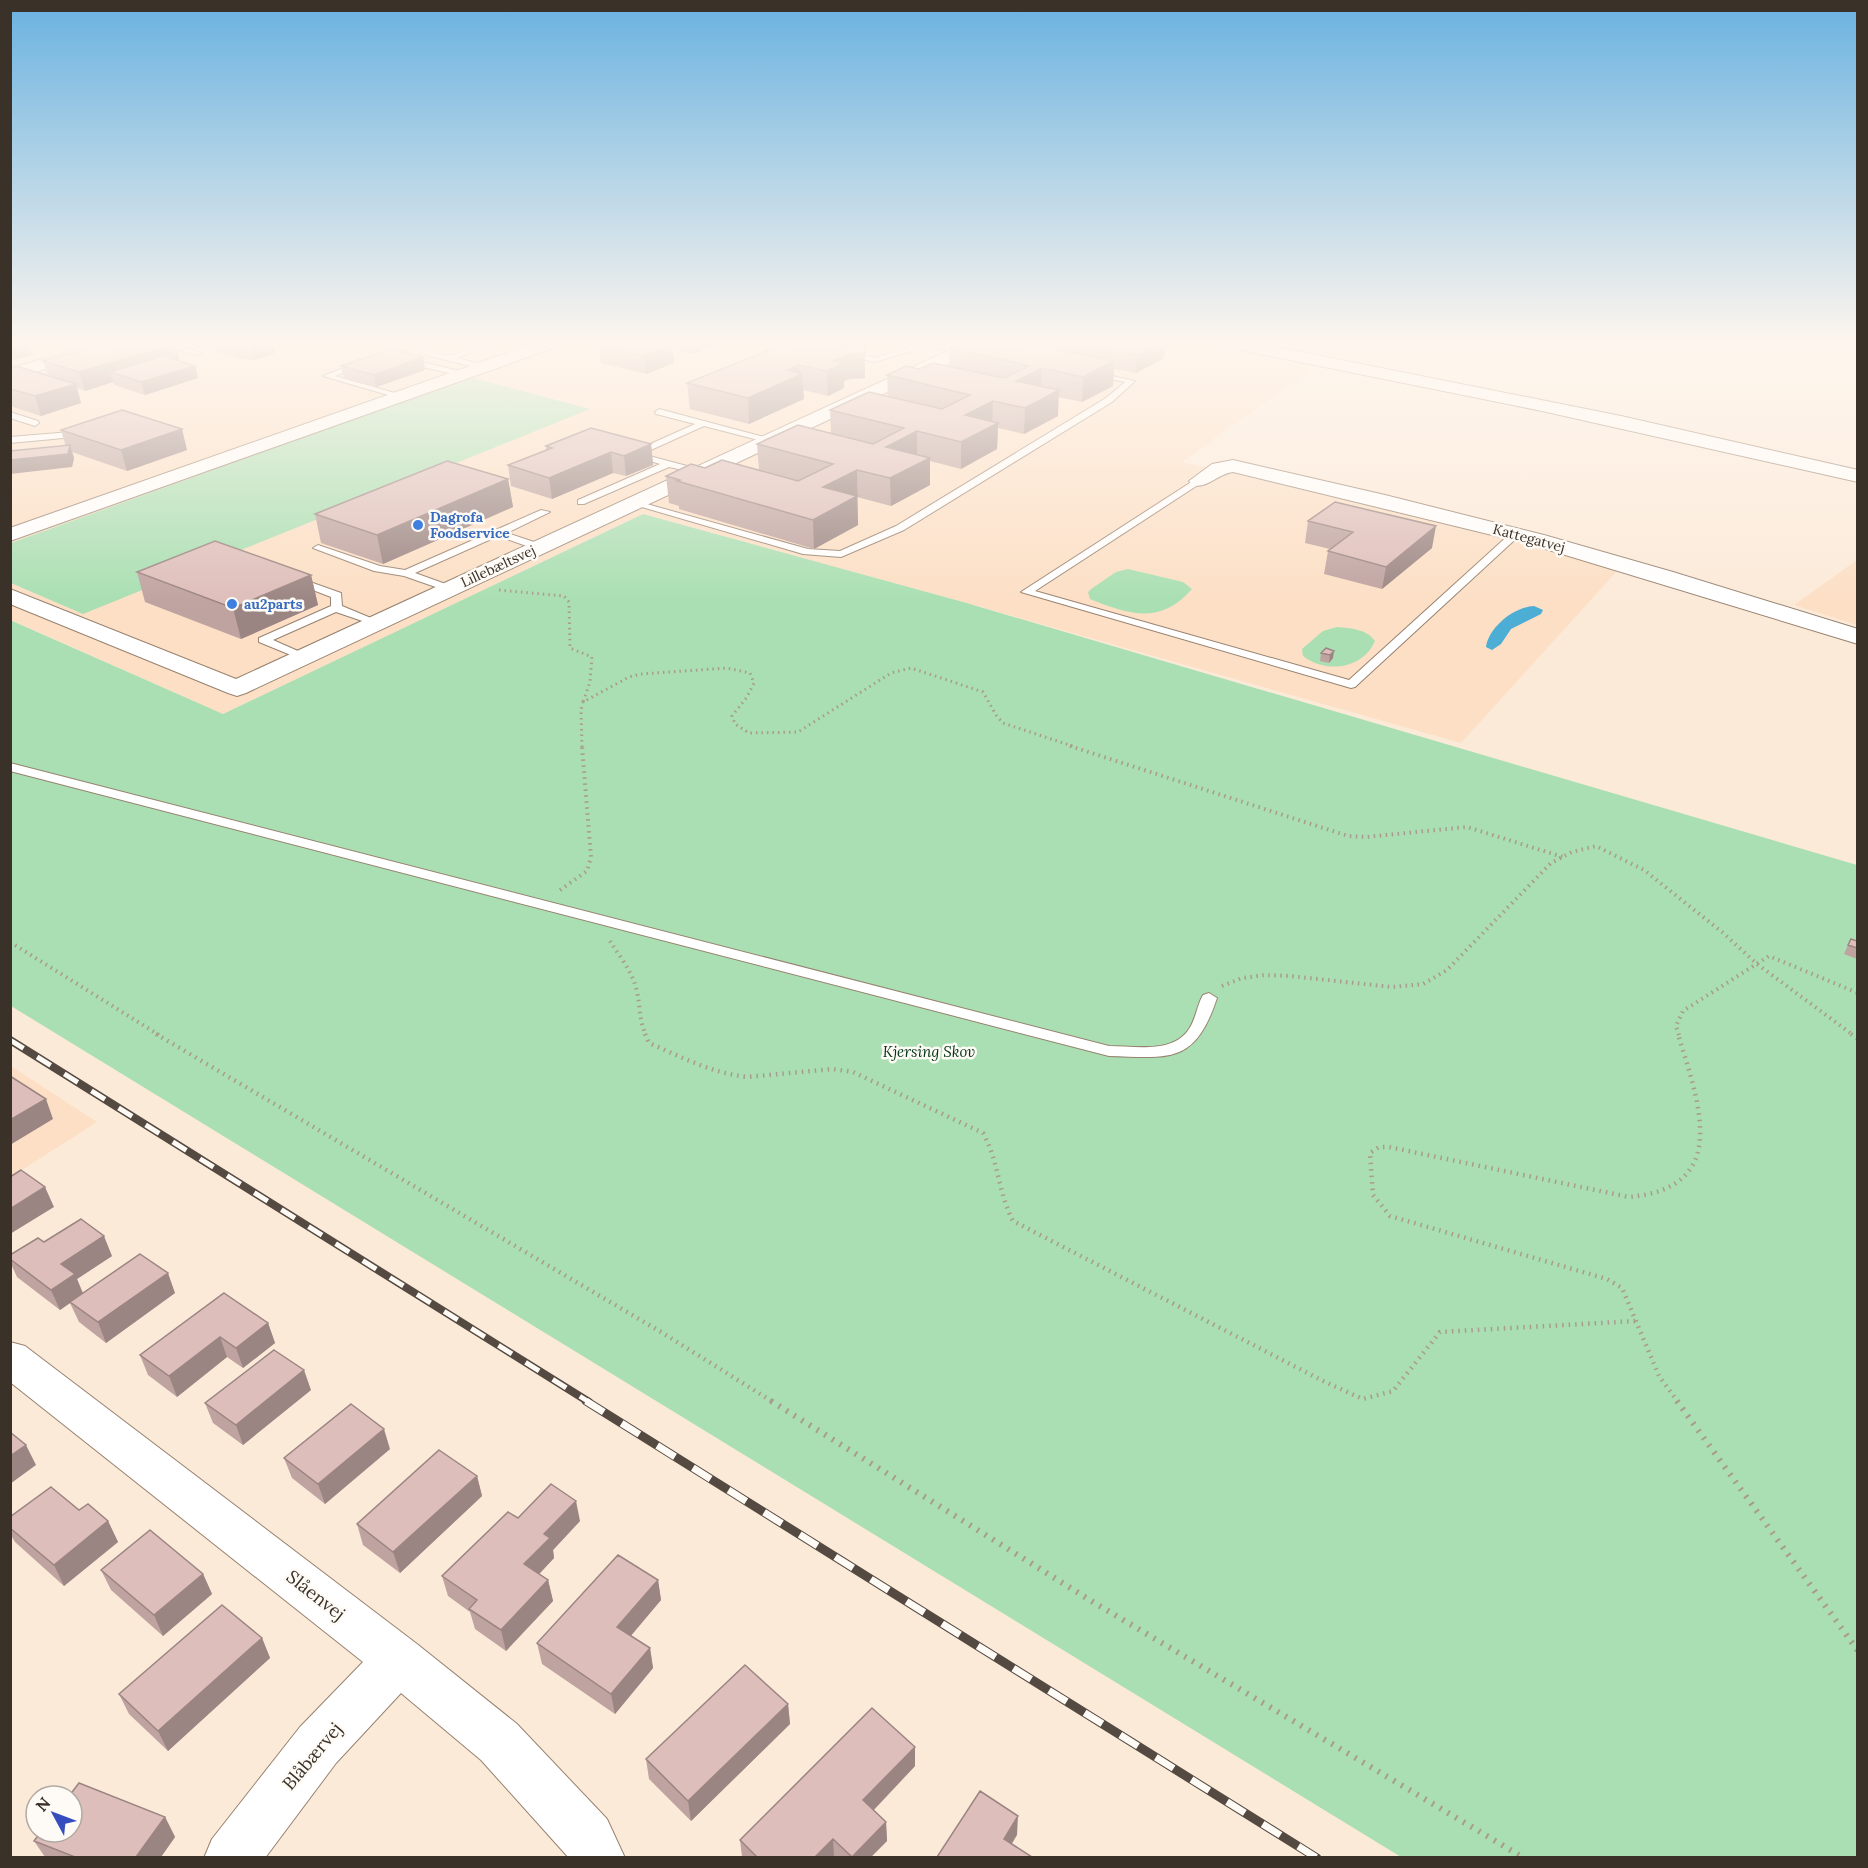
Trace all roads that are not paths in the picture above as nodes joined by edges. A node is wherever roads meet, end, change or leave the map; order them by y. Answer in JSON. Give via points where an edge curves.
{"nodes":[{"id":1,"x":308,"y":429,"type":"edge"},
{"id":2,"x":688,"y":429,"type":"edge"},
{"id":3,"x":728,"y":429,"type":"edge"},
{"id":4,"x":794,"y":429,"type":"edge"},
{"id":5,"x":1061,"y":429,"type":"edge"},
{"id":6,"x":1651,"y":429,"type":"edge"},
{"id":7,"x":98,"y":432,"type":"edge"},
{"id":8,"x":10,"y":440,"type":"edge"},
{"id":9,"x":770,"y":440,"type":"junction"},
{"id":10,"x":668,"y":464,"type":"junction"},
{"id":11,"x":699,"y":472,"type":"junction"},
{"id":12,"x":1857,"y":476,"type":"edge"},
{"id":13,"x":1199,"y":481,"type":"joint"},
{"id":14,"x":581,"y":502,"type":"dead end"},
{"id":15,"x":633,"y":503,"type":"junction"},
{"id":16,"x":546,"y":512,"type":"dead end"},
{"id":17,"x":498,"y":533,"type":"junction"},
{"id":18,"x":1516,"y":534,"type":"junction"},
{"id":19,"x":10,"y":535,"type":"edge"},
{"id":20,"x":539,"y":547,"type":"junction"},
{"id":21,"x":318,"y":548,"type":"dead end"},
{"id":22,"x":406,"y":573,"type":"junction"},
{"id":23,"x":281,"y":575,"type":"edge"},
{"id":24,"x":458,"y":586,"type":"junction"},
{"id":25,"x":10,"y":596,"type":"edge"},
{"id":26,"x":336,"y":609,"type":"junction"},
{"id":27,"x":377,"y":623,"type":"junction"},
{"id":28,"x":1857,"y":637,"type":"edge"},
{"id":29,"x":303,"y":657,"type":"junction"},
{"id":30,"x":10,"y":767,"type":"edge"},
{"id":31,"x":1209,"y":998,"type":"road end"},
{"id":32,"x":10,"y":1358,"type":"edge"},
{"id":33,"x":399,"y":1659,"type":"junction"},
{"id":34,"x":231,"y":1857,"type":"edge"},
{"id":35,"x":598,"y":1857,"type":"edge"}],
"edges":[{"from":1,"to":19,"type":"street"},
{"from":2,"to":10,"type":"lane","via":[[628,453]]},
{"from":3,"to":9,"type":"lane"},
{"from":4,"to":9,"type":"street","name":"Lillebæltsvej"},
{"from":5,"to":15,"type":"lane","via":[[900,528],[841,554],[807,552]]},
{"from":6,"to":12,"type":"street"},
{"from":7,"to":8,"type":"lane"},
{"from":9,"to":11,"type":"street","name":"Lillebæltsvej"},
{"from":10,"to":11,"type":"lane"},
{"from":10,"to":14,"type":"lane"},
{"from":11,"to":15,"type":"street","name":"Lillebæltsvej"},
{"from":13,"to":18,"type":"street","name":"Kattegatvej","via":[[1219,468],[1233,466],[1431,520]]},
{"from":13,"to":18,"type":"lane","via":[[1026,592],[1351,684]]},
{"from":15,"to":20,"type":"street","name":"Lillebæltsvej"},
{"from":16,"to":17,"type":"lane"},
{"from":17,"to":20,"type":"lane"},
{"from":17,"to":22,"type":"lane"},
{"from":18,"to":28,"type":"street","name":"Kattegatvej","via":[[1636,567]]},
{"from":20,"to":24,"type":"street","name":"Lillebæltsvej"},
{"from":21,"to":22,"type":"lane","via":[[378,569]]},
{"from":22,"to":24,"type":"lane"},
{"from":23,"to":26,"type":"lane","via":[[337,595]]},
{"from":24,"to":27,"type":"street","name":"Lillebæltsvej"},
{"from":25,"to":29,"type":"street","name":"Lillebæltsvej","via":[[237,688]]},
{"from":26,"to":27,"type":"lane"},
{"from":26,"to":29,"type":"lane","via":[[263,640]]},
{"from":27,"to":29,"type":"street","name":"Lillebæltsvej"},
{"from":30,"to":31,"type":"lane","via":[[1108,1051],[1151,1052],[1188,1040]]},
{"from":32,"to":33,"type":"street","name":"Slåenvej"},
{"from":33,"to":34,"type":"street","name":"Blåbærvej","via":[[318,1745]]},
{"from":33,"to":35,"type":"street","name":"Slåenvej","via":[[500,1742],[588,1838]]}]}
